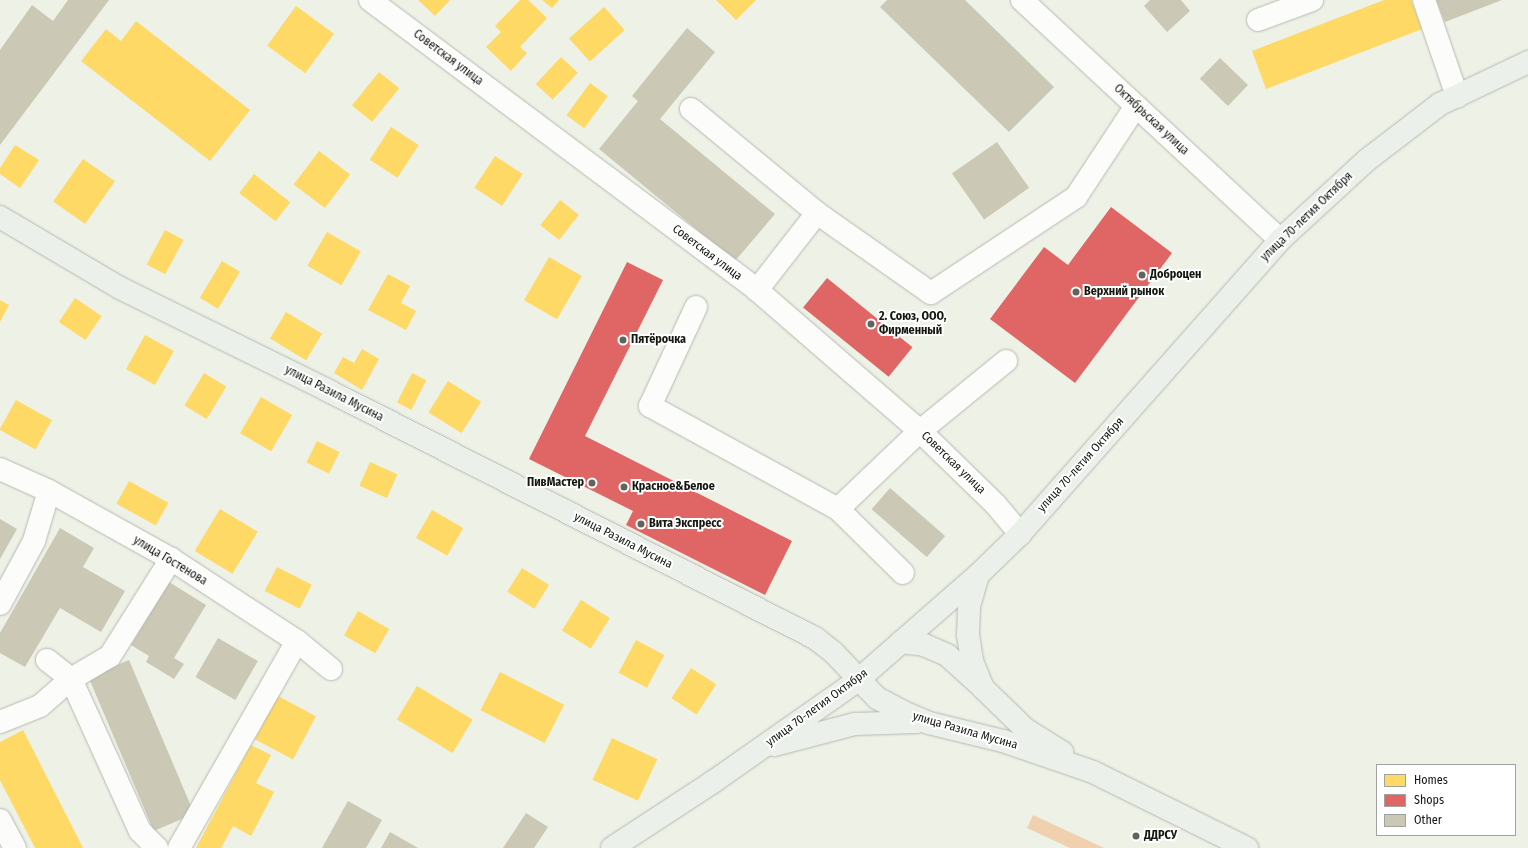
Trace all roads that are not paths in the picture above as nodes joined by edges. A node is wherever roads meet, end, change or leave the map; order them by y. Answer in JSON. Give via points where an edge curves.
{"nodes":[{"id":1,"x":370,"y":0,"type":"edge"},
{"id":2,"x":1022,"y":0,"type":"edge"},
{"id":3,"x":1312,"y":0,"type":"edge"},
{"id":4,"x":1424,"y":0,"type":"edge"},
{"id":5,"x":1258,"y":20,"type":"dead end"},
{"id":6,"x":1528,"y":62,"type":"edge"},
{"id":7,"x":1457,"y":96,"type":"junction"},
{"id":8,"x":1136,"y":106,"type":"junction"},
{"id":9,"x":691,"y":109,"type":"dead end"},
{"id":10,"x":817,"y":213,"type":"junction"},
{"id":11,"x":0,"y":217,"type":"edge"},
{"id":12,"x":1280,"y":240,"type":"junction"},
{"id":13,"x":757,"y":290,"type":"junction"},
{"id":14,"x":696,"y":307,"type":"dead end"},
{"id":15,"x":1006,"y":361,"type":"dead end"},
{"id":16,"x":920,"y":431,"type":"junction"},
{"id":17,"x":0,"y":469,"type":"edge"},
{"id":18,"x":49,"y":490,"type":"junction"},
{"id":19,"x":838,"y":509,"type":"junction"},
{"id":20,"x":1020,"y":534,"type":"junction"},
{"id":21,"x":171,"y":559,"type":"junction"},
{"id":22,"x":903,"y":573,"type":"dead end"},
{"id":23,"x":978,"y":575,"type":"junction"},
{"id":24,"x":0,"y":604,"type":"edge"},
{"id":25,"x":297,"y":641,"type":"junction"},
{"id":26,"x":901,"y":642,"type":"junction"},
{"id":27,"x":47,"y":660,"type":"dead end"},
{"id":28,"x":331,"y":669,"type":"dead end"},
{"id":29,"x":71,"y":679,"type":"junction"},
{"id":30,"x":858,"y":680,"type":"junction"},
{"id":31,"x":983,"y":688,"type":"junction"},
{"id":32,"x":0,"y":722,"type":"edge"},
{"id":33,"x":929,"y":722,"type":"junction"},
{"id":34,"x":760,"y":749,"type":"junction"},
{"id":35,"x":1093,"y":772,"type":"junction"},
{"id":36,"x":0,"y":820,"type":"edge"},
{"id":37,"x":15,"y":848,"type":"edge"},
{"id":38,"x":157,"y":848,"type":"edge"},
{"id":39,"x":179,"y":848,"type":"edge"},
{"id":40,"x":612,"y":848,"type":"edge"},
{"id":41,"x":1247,"y":848,"type":"edge"}],
"edges":[{"from":1,"to":13,"type":"street","name":"Советская улица"},
{"from":2,"to":8,"type":"street","name":"Октябрьская улица"},
{"from":3,"to":5,"type":"street"},
{"from":4,"to":7,"type":"street"},
{"from":6,"to":7,"type":"main road","name":"улица 70-летия Октября"},
{"from":7,"to":12,"type":"main road","name":"улица 70-летия Октября","via":[[1440,104],[1367,160]]},
{"from":8,"to":10,"type":"street","via":[[1076,197],[930,293]]},
{"from":8,"to":12,"type":"street","name":"Октябрьская улица"},
{"from":9,"to":10,"type":"street"},
{"from":10,"to":13,"type":"street"},
{"from":11,"to":30,"type":"main road","name":"улица Разила Мусина","via":[[120,288],[334,393],[815,638],[833,652]]},
{"from":12,"to":20,"type":"main road","name":"улица 70-летия Октября"},
{"from":13,"to":16,"type":"street","name":"Советская улица"},
{"from":14,"to":19,"type":"street","via":[[650,406]]},
{"from":15,"to":16,"type":"street"},
{"from":16,"to":19,"type":"street"},
{"from":16,"to":20,"type":"street","name":"Советская улица","via":[[996,505]]},
{"from":17,"to":18,"type":"street","name":"улица Гостенова"},
{"from":18,"to":21,"type":"street","name":"улица Гостенова"},
{"from":18,"to":24,"type":"street","via":[[34,541]]},
{"from":19,"to":22,"type":"street"},
{"from":20,"to":23,"type":"main road","name":"улица 70-летия Октября"},
{"from":21,"to":25,"type":"street","name":"улица Гостенова"},
{"from":21,"to":29,"type":"street","via":[[110,656]]},
{"from":23,"to":26,"type":"main road","name":"улица 70-летия Октября"},
{"from":23,"to":31,"type":"main road","via":[[969,607],[968,635],[972,660]]},
{"from":25,"to":28,"type":"street","name":"улица Гостенова"},
{"from":25,"to":39,"type":"street"},
{"from":26,"to":30,"type":"main road","name":"улица 70-летия Октября"},
{"from":26,"to":31,"type":"main road","via":[[924,645],[947,655]]},
{"from":27,"to":29,"type":"street"},
{"from":29,"to":32,"type":"street","via":[[40,706]]},
{"from":29,"to":38,"type":"street","via":[[140,832]]},
{"from":30,"to":33,"type":"main road","name":"улица Разила Мусина","via":[[877,698]]},
{"from":30,"to":34,"type":"main road","name":"улица 70-летия Октября"},
{"from":31,"to":35,"type":"main road","via":[[1025,729]]},
{"from":33,"to":34,"type":"main road","via":[[855,724]]},
{"from":33,"to":35,"type":"main road","name":"улица Разила Мусина","via":[[1003,742]]},
{"from":34,"to":40,"type":"main road","name":"улица 70-летия Октября"},
{"from":35,"to":41,"type":"main road","name":"улица Разила Мусина"},
{"from":36,"to":37,"type":"street"}]}
